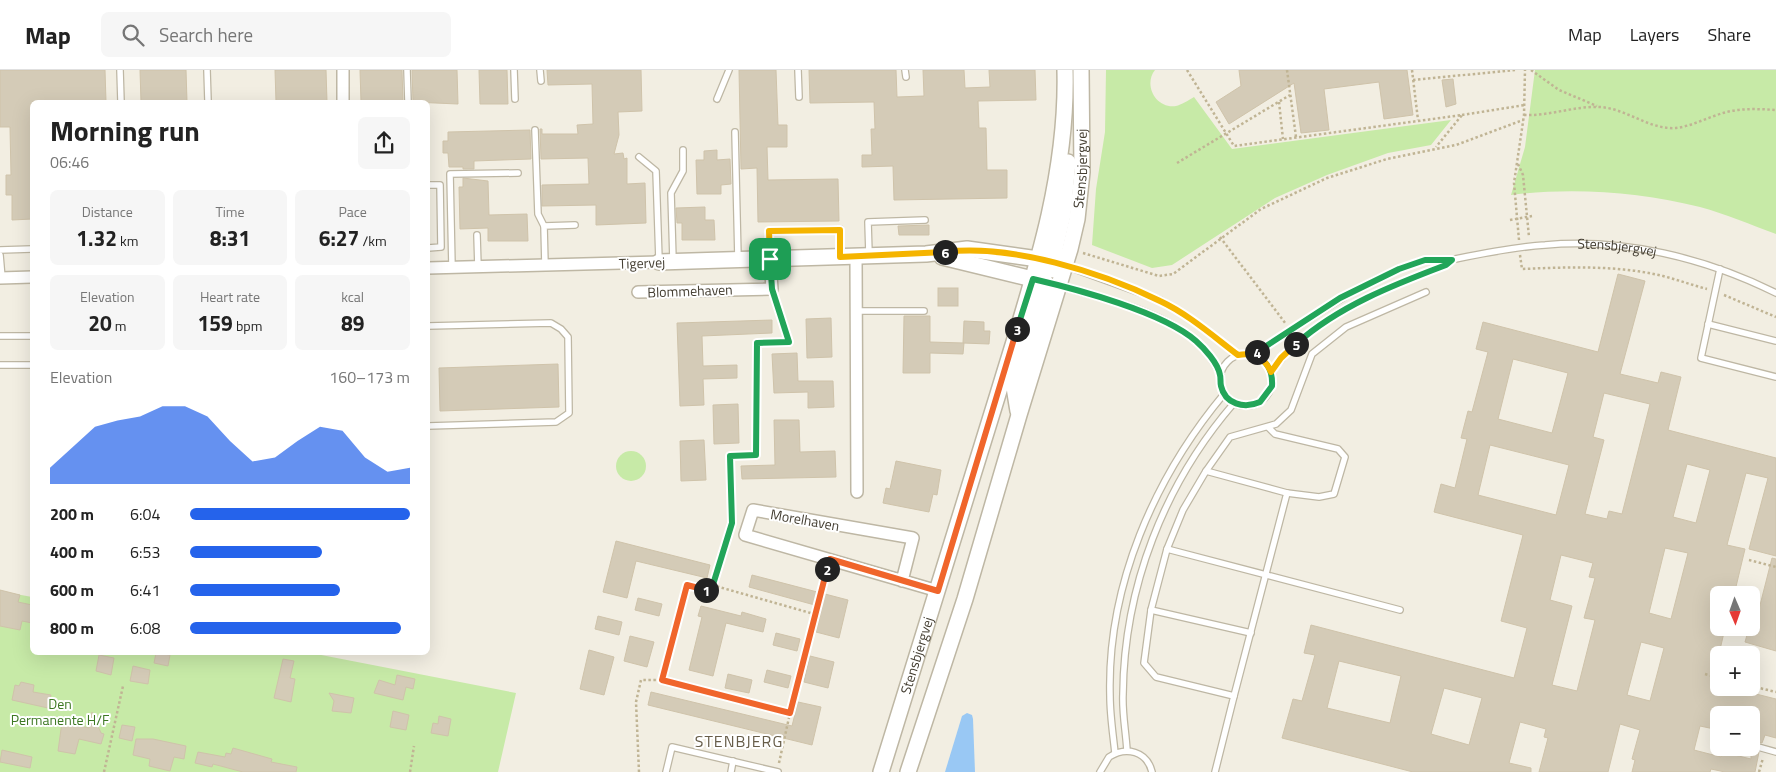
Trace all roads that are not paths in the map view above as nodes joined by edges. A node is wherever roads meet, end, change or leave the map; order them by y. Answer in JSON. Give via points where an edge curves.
{"nodes":[{"id":1,"x":120,"y":70,"type":"edge"},
{"id":2,"x":207,"y":70,"type":"edge"},
{"id":3,"x":343,"y":70,"type":"edge"},
{"id":4,"x":407,"y":70,"type":"edge"},
{"id":5,"x":514,"y":70,"type":"edge"},
{"id":6,"x":540,"y":70,"type":"edge"},
{"id":7,"x":729,"y":70,"type":"edge"},
{"id":8,"x":798,"y":70,"type":"edge"},
{"id":9,"x":905,"y":70,"type":"edge"},
{"id":10,"x":1065,"y":70,"type":"edge"},
{"id":11,"x":1081,"y":70,"type":"edge"},
{"id":12,"x":906,"y":77,"type":"dead end"},
{"id":13,"x":541,"y":81,"type":"dead end"},
{"id":14,"x":799,"y":97,"type":"dead end"},
{"id":15,"x":717,"y":99,"type":"dead end"},
{"id":16,"x":122,"y":100,"type":"edge"},
{"id":17,"x":208,"y":100,"type":"edge"},
{"id":18,"x":343,"y":100,"type":"edge"},
{"id":19,"x":408,"y":100,"type":"edge"},
{"id":20,"x":515,"y":100,"type":"dead end"},
{"id":21,"x":535,"y":130,"type":"dead end"},
{"id":22,"x":735,"y":132,"type":"dead end"},
{"id":23,"x":683,"y":150,"type":"dead end"},
{"id":24,"x":638,"y":157,"type":"dead end"},
{"id":25,"x":518,"y":173,"type":"dead end"},
{"id":26,"x":430,"y":186,"type":"edge"},
{"id":27,"x":925,"y":220,"type":"dead end"},
{"id":28,"x":575,"y":225,"type":"dead end"},
{"id":29,"x":544,"y":226,"type":"junction"},
{"id":30,"x":477,"y":235,"type":"dead end"},
{"id":31,"x":430,"y":248,"type":"edge"},
{"id":32,"x":30,"y":249,"type":"edge"},
{"id":33,"x":0,"y":250,"type":"edge"},
{"id":34,"x":926,"y":254,"type":"junction"},
{"id":35,"x":0,"y":255,"type":"edge"},
{"id":36,"x":862,"y":256,"type":"junction"},
{"id":37,"x":840,"y":257,"type":"junction"},
{"id":38,"x":770,"y":259,"type":"junction"},
{"id":39,"x":738,"y":260,"type":"junction"},
{"id":40,"x":1452,"y":260,"type":"junction"},
{"id":41,"x":666,"y":262,"type":"junction"},
{"id":42,"x":1052,"y":262,"type":"junction"},
{"id":43,"x":545,"y":265,"type":"junction"},
{"id":44,"x":452,"y":267,"type":"junction"},
{"id":45,"x":478,"y":267,"type":"junction"},
{"id":46,"x":430,"y":268,"type":"edge"},
{"id":47,"x":1720,"y":269,"type":"junction"},
{"id":48,"x":30,"y":277,"type":"edge"},
{"id":49,"x":1,"y":278,"type":"edge"},
{"id":50,"x":1046,"y":282,"type":"junction"},
{"id":51,"x":638,"y":292,"type":"dead end"},
{"id":52,"x":1426,"y":292,"type":"dead end"},
{"id":53,"x":1776,"y":293,"type":"edge"},
{"id":54,"x":856,"y":311,"type":"junction"},
{"id":55,"x":924,"y":311,"type":"dead end"},
{"id":56,"x":1708,"y":324,"type":"junction"},
{"id":57,"x":430,"y":326,"type":"edge"},
{"id":58,"x":0,"y":336,"type":"edge"},
{"id":59,"x":30,"y":336,"type":"edge"},
{"id":60,"x":1776,"y":341,"type":"edge"},
{"id":61,"x":1252,"y":354,"type":"junction"},
{"id":62,"x":1238,"y":355,"type":"junction"},
{"id":63,"x":0,"y":365,"type":"edge"},
{"id":64,"x":30,"y":365,"type":"edge"},
{"id":65,"x":1271,"y":372,"type":"junction"},
{"id":66,"x":1220,"y":374,"type":"junction"},
{"id":67,"x":1776,"y":377,"type":"edge"},
{"id":68,"x":1224,"y":394,"type":"junction"},
{"id":69,"x":1234,"y":403,"type":"junction"},
{"id":70,"x":430,"y":426,"type":"edge"},
{"id":71,"x":1268,"y":427,"type":"junction"},
{"id":72,"x":1206,"y":470,"type":"junction"},
{"id":73,"x":857,"y":492,"type":"dead end"},
{"id":74,"x":1287,"y":493,"type":"junction"},
{"id":75,"x":1167,"y":549,"type":"junction"},
{"id":76,"x":1266,"y":575,"type":"junction"},
{"id":77,"x":902,"y":581,"type":"junction"},
{"id":78,"x":938,"y":591,"type":"junction"},
{"id":79,"x":1151,"y":610,"type":"junction"},
{"id":80,"x":1400,"y":610,"type":"dead end"},
{"id":81,"x":1251,"y":633,"type":"junction"},
{"id":82,"x":1234,"y":696,"type":"junction"},
{"id":83,"x":1760,"y":748,"type":"edge"},
{"id":84,"x":1127,"y":751,"type":"junction"},
{"id":85,"x":1776,"y":752,"type":"edge"},
{"id":86,"x":1115,"y":753,"type":"junction"},
{"id":87,"x":733,"y":761,"type":"junction"},
{"id":88,"x":666,"y":772,"type":"edge"},
{"id":89,"x":731,"y":772,"type":"edge"},
{"id":90,"x":778,"y":772,"type":"edge"},
{"id":91,"x":881,"y":772,"type":"edge"},
{"id":92,"x":908,"y":772,"type":"edge"},
{"id":93,"x":1100,"y":772,"type":"edge"},
{"id":94,"x":1152,"y":772,"type":"edge"},
{"id":95,"x":1215,"y":772,"type":"edge"}],
"edges":[{"from":1,"to":16,"type":"lane"},
{"from":2,"to":17,"type":"lane"},
{"from":3,"to":18,"type":"street"},
{"from":4,"to":19,"type":"lane"},
{"from":5,"to":20,"type":"lane"},
{"from":6,"to":13,"type":"lane"},
{"from":7,"to":15,"type":"lane"},
{"from":8,"to":14,"type":"lane"},
{"from":9,"to":12,"type":"lane"},
{"from":10,"to":42,"type":"street","name":"Stensbjergvej"},
{"from":11,"to":42,"type":"street","name":"Stensbjergvej","via":[[1082,172],[1077,219],[1070,249]]},
{"from":21,"to":29,"type":"lane","via":[[538,214]]},
{"from":22,"to":39,"type":"lane"},
{"from":23,"to":41,"type":"lane","via":[[683,171],[671,194]]},
{"from":24,"to":41,"type":"lane","via":[[656,171]]},
{"from":25,"to":44,"type":"lane","via":[[450,174]]},
{"from":26,"to":31,"type":"lane","via":[[440,185],[441,247]]},
{"from":27,"to":36,"type":"lane","via":[[868,222]]},
{"from":28,"to":29,"type":"lane"},
{"from":29,"to":43,"type":"lane"},
{"from":30,"to":45,"type":"lane"},
{"from":32,"to":33,"type":"lane"},
{"from":34,"to":36,"type":"street","name":"Tigervej"},
{"from":34,"to":42,"type":"street","name":"Tigervej","via":[[967,249]]},
{"from":34,"to":50,"type":"street","name":"Tigervej"},
{"from":35,"to":49,"type":"lane"},
{"from":36,"to":37,"type":"street","name":"Tigervej"},
{"from":36,"to":54,"type":"street"},
{"from":37,"to":38,"type":"street","name":"Tigervej"},
{"from":37,"to":38,"type":"lane","via":[[840,230],[769,231]]},
{"from":38,"to":39,"type":"street","name":"Tigervej"},
{"from":38,"to":51,"type":"street","name":"Blommehaven","via":[[772,289]]},
{"from":39,"to":41,"type":"street","name":"Tigervej"},
{"from":40,"to":47,"type":"lane","name":"Stensbjergvej","via":[[1530,246],[1577,244],[1640,249]]},
{"from":40,"to":61,"type":"lane","name":"Stensbjergvej","via":[[1425,260],[1399,269],[1340,298]]},
{"from":40,"to":65,"type":"lane","name":"Stensbjergvej","via":[[1348,308],[1301,340]]},
{"from":41,"to":43,"type":"street","name":"Tigervej"},
{"from":42,"to":50,"type":"street","name":"Stensbjergvej"},
{"from":42,"to":50,"type":"street","name":"Stensbjergvej"},
{"from":42,"to":62,"type":"lane","via":[[1160,300]]},
{"from":43,"to":45,"type":"street","name":"Tigervej"},
{"from":44,"to":45,"type":"street","name":"Tigervej"},
{"from":44,"to":46,"type":"street","name":"Tigervej"},
{"from":47,"to":53,"type":"lane","name":"Stensbjergvej"},
{"from":47,"to":56,"type":"lane"},
{"from":48,"to":49,"type":"street"},
{"from":50,"to":66,"type":"lane","via":[[1149,314],[1176,328],[1196,340]]},
{"from":50,"to":78,"type":"street","name":"Stensbjergvej"},
{"from":50,"to":92,"type":"street","name":"Stensbjergvej","via":[[1018,415],[965,600]]},
{"from":52,"to":71,"type":"lane","via":[[1346,327],[1312,354],[1291,410]]},
{"from":54,"to":55,"type":"lane"},
{"from":54,"to":73,"type":"street"},
{"from":56,"to":60,"type":"lane"},
{"from":56,"to":67,"type":"lane","via":[[1701,358]]},
{"from":57,"to":70,"type":"lane","via":[[551,324],[562,329],[568,337],[570,414],[556,422]]},
{"from":58,"to":59,"type":"lane"},
{"from":61,"to":62,"type":"lane"},
{"from":61,"to":65,"type":"lane","via":[[1264,361]]},
{"from":62,"to":66,"type":"lane","via":[[1227,362]]},
{"from":63,"to":64,"type":"lane"},
{"from":65,"to":69,"type":"lane","via":[[1269,392],[1260,402],[1247,406]]},
{"from":66,"to":68,"type":"lane"},
{"from":68,"to":69,"type":"lane"},
{"from":68,"to":86,"type":"lane","via":[[1194,432],[1162,486],[1139,536],[1127,573],[1111,665]]},
{"from":69,"to":84,"type":"lane","via":[[1205,440],[1173,492],[1140,576],[1128,628],[1124,666],[1122,696]]},
{"from":71,"to":72,"type":"lane","via":[[1230,437]]},
{"from":71,"to":74,"type":"lane","via":[[1274,434],[1338,449],[1345,458],[1334,494],[1319,497]]},
{"from":72,"to":74,"type":"lane"},
{"from":72,"to":75,"type":"lane","via":[[1183,510]]},
{"from":74,"to":76,"type":"lane"},
{"from":75,"to":76,"type":"lane"},
{"from":75,"to":79,"type":"lane"},
{"from":76,"to":80,"type":"lane"},
{"from":76,"to":81,"type":"lane"},
{"from":77,"to":77,"type":"street","name":"Morelhaven","via":[[913,538],[753,510],[745,535]]},
{"from":77,"to":78,"type":"street","name":"Morelhaven"},
{"from":78,"to":91,"type":"street","name":"Stensbjergvej"},
{"from":79,"to":81,"type":"lane"},
{"from":79,"to":82,"type":"lane","via":[[1144,663],[1156,677]]},
{"from":81,"to":82,"type":"lane"},
{"from":82,"to":95,"type":"lane"},
{"from":83,"to":85,"type":"lane"},
{"from":84,"to":86,"type":"lane"},
{"from":84,"to":94,"type":"lane","via":[[1143,757]]},
{"from":86,"to":93,"type":"lane","via":[[1104,762]]},
{"from":87,"to":88,"type":"lane","via":[[672,747]]},
{"from":87,"to":89,"type":"lane"},
{"from":87,"to":90,"type":"lane"}]}
